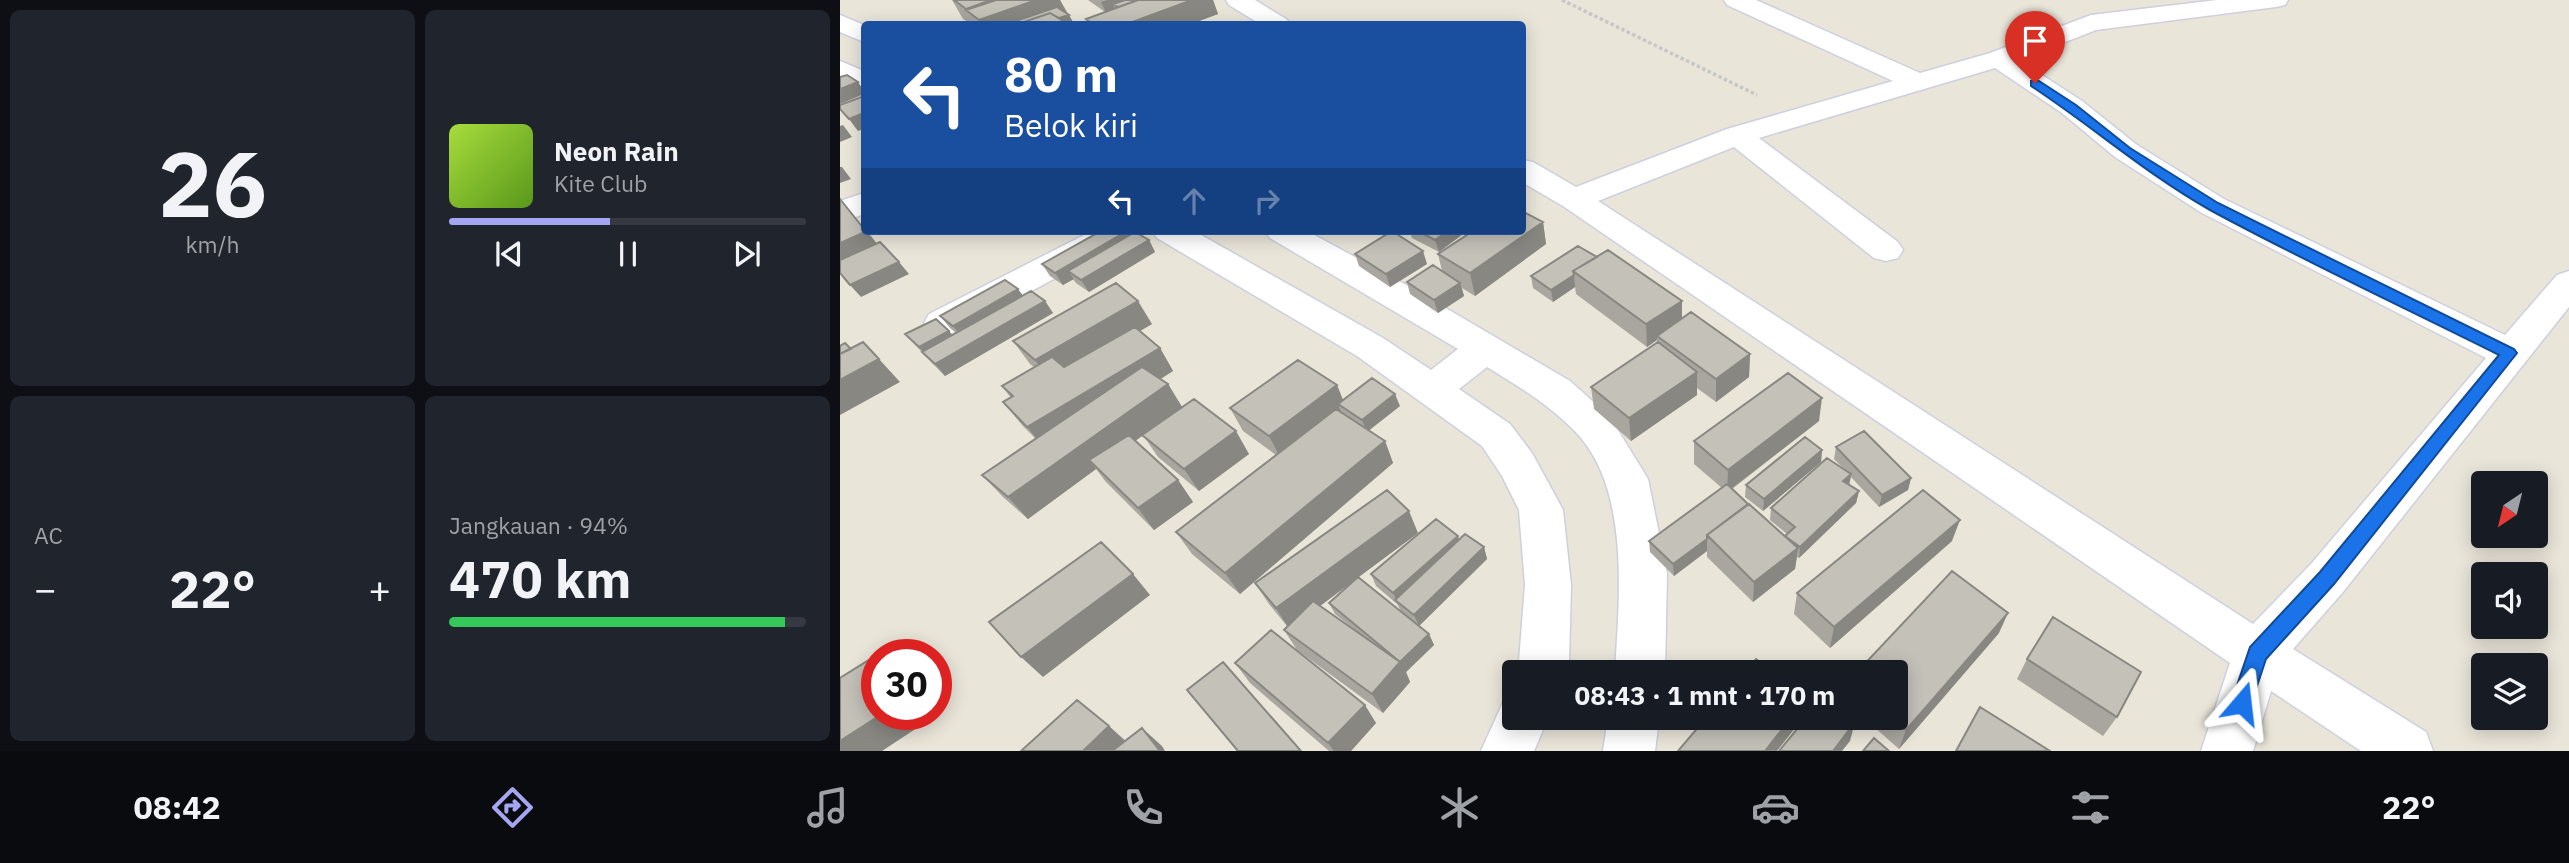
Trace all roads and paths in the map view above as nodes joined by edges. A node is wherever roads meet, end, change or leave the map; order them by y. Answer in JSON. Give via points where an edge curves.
{"nodes":[{"id":1,"x":1238,"y":0,"type":"edge"},
{"id":2,"x":1562,"y":0,"type":"edge"},
{"id":3,"x":1736,"y":0,"type":"edge"},
{"id":4,"x":2276,"y":0,"type":"edge"},
{"id":5,"x":1272,"y":21,"type":"edge"},
{"id":6,"x":840,"y":23,"type":"edge"},
{"id":7,"x":861,"y":33,"type":"edge"},
{"id":8,"x":1999,"y":59,"type":"junction"},
{"id":9,"x":840,"y":69,"type":"edge"},
{"id":10,"x":861,"y":80,"type":"edge"},
{"id":11,"x":861,"y":82,"type":"edge"},
{"id":12,"x":1919,"y":83,"type":"junction"},
{"id":13,"x":840,"y":91,"type":"edge"},
{"id":14,"x":1761,"y":97,"type":"dead end"},
{"id":15,"x":1737,"y":135,"type":"junction"},
{"id":16,"x":1526,"y":171,"type":"edge"},
{"id":17,"x":1574,"y":199,"type":"junction"},
{"id":18,"x":861,"y":204,"type":"edge"},
{"id":19,"x":840,"y":213,"type":"edge"},
{"id":20,"x":1110,"y":235,"type":"edge"},
{"id":21,"x":1176,"y":235,"type":"edge"},
{"id":22,"x":1289,"y":235,"type":"edge"},
{"id":23,"x":1886,"y":250,"type":"dead end"},
{"id":24,"x":2569,"y":283,"type":"edge"},
{"id":25,"x":1393,"y":299,"type":"junction"},
{"id":26,"x":942,"y":323,"type":"edge"},
{"id":27,"x":1349,"y":329,"type":"junction"},
{"id":28,"x":2509,"y":353,"type":"junction"},
{"id":29,"x":1459,"y":369,"type":"junction"},
{"id":30,"x":2257,"y":654,"type":"junction"},
{"id":31,"x":1545,"y":660,"type":"edge"},
{"id":32,"x":1640,"y":660,"type":"edge"},
{"id":33,"x":1517,"y":730,"type":"edge"},
{"id":34,"x":1632,"y":730,"type":"edge"},
{"id":35,"x":1507,"y":751,"type":"edge"},
{"id":36,"x":1629,"y":751,"type":"edge"},
{"id":37,"x":2227,"y":751,"type":"edge"},
{"id":38,"x":2407,"y":751,"type":"edge"}],
"edges":[{"from":1,"to":5,"type":"street"},
{"from":2,"to":14,"type":"path"},
{"from":3,"to":12,"type":"street"},
{"from":4,"to":8,"type":"street","via":[[2091,23]]},
{"from":6,"to":7,"type":"street"},
{"from":8,"to":12,"type":"street"},
{"from":8,"to":28,"type":"street","via":[[2072,107],[2126,151],[2213,206]]},
{"from":9,"to":10,"type":"street"},
{"from":11,"to":13,"type":"street"},
{"from":12,"to":15,"type":"street"},
{"from":15,"to":17,"type":"street"},
{"from":15,"to":23,"type":"street"},
{"from":16,"to":17,"type":"street"},
{"from":17,"to":30,"type":"street"},
{"from":18,"to":19,"type":"street"},
{"from":20,"to":26,"type":"street"},
{"from":21,"to":27,"type":"street"},
{"from":22,"to":25,"type":"street"},
{"from":24,"to":28,"type":"street"},
{"from":25,"to":27,"type":"street"},
{"from":25,"to":29,"type":"street"},
{"from":27,"to":29,"type":"street"},
{"from":28,"to":30,"type":"street","via":[[2327,578]]},
{"from":29,"to":31,"type":"street","via":[[1541,510],[1548,584]]},
{"from":29,"to":32,"type":"street","via":[[1556,391],[1596,428],[1627,479],[1644,573]]},
{"from":30,"to":37,"type":"street"},
{"from":30,"to":38,"type":"street"},
{"from":33,"to":35,"type":"street"},
{"from":34,"to":36,"type":"street"}]}
